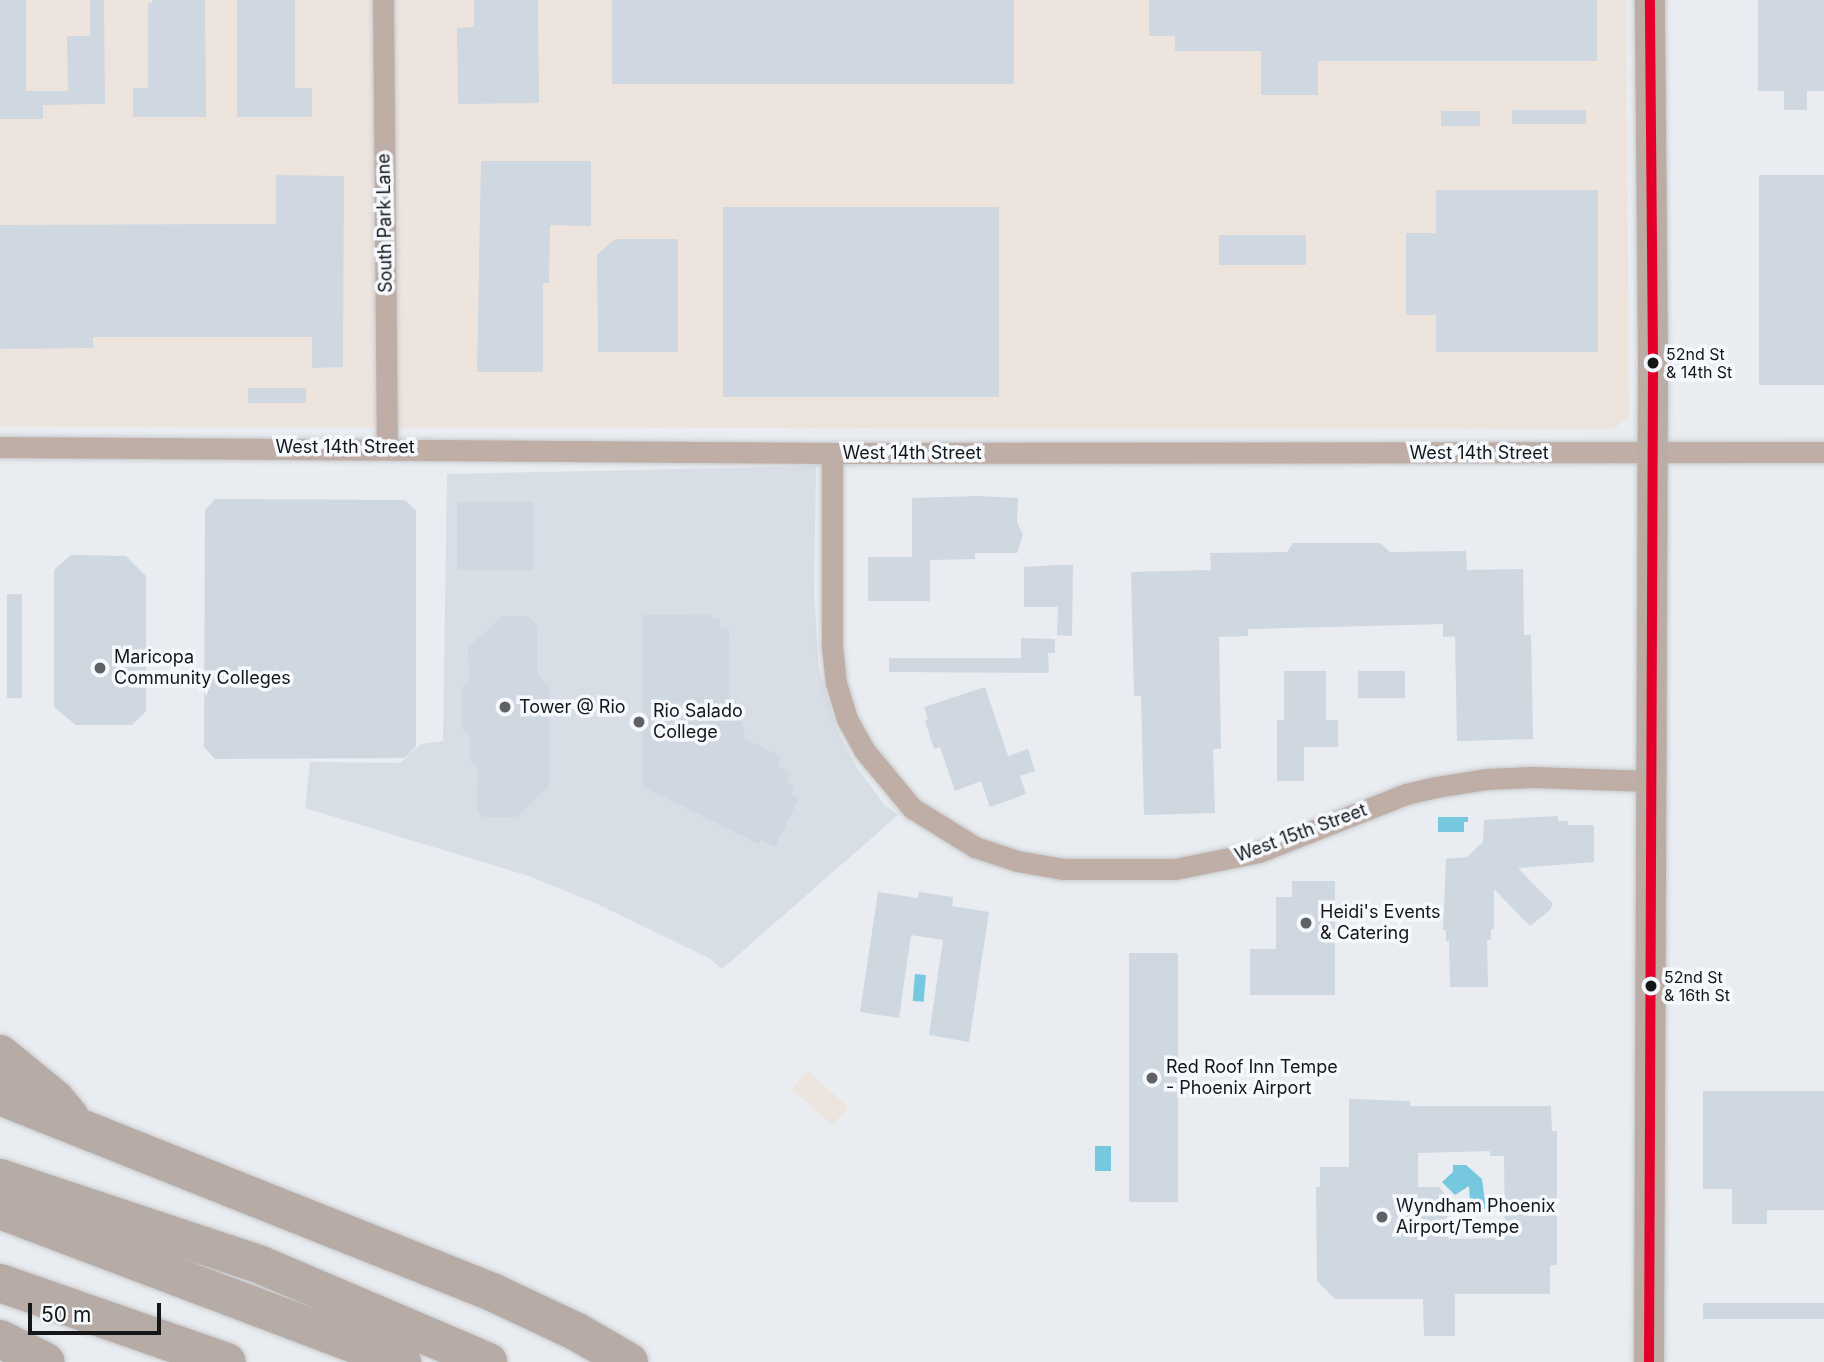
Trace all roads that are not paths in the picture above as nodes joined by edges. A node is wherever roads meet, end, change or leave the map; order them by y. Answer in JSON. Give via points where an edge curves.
{"nodes":[{"id":1,"x":383,"y":0,"type":"edge"},
{"id":2,"x":1650,"y":0,"type":"edge"},
{"id":3,"x":0,"y":447,"type":"edge"},
{"id":4,"x":387,"y":447,"type":"junction"},
{"id":5,"x":1824,"y":452,"type":"edge"},
{"id":6,"x":832,"y":453,"type":"junction"},
{"id":7,"x":1652,"y":453,"type":"junction"},
{"id":8,"x":1650,"y":781,"type":"junction"},
{"id":9,"x":0,"y":1054,"type":"edge"},
{"id":10,"x":0,"y":1097,"type":"edge"},
{"id":11,"x":74,"y":1125,"type":"junction"},
{"id":12,"x":0,"y":1178,"type":"edge"},
{"id":13,"x":0,"y":1210,"type":"edge"},
{"id":14,"x":0,"y":1283,"type":"edge"},
{"id":15,"x":0,"y":1339,"type":"edge"},
{"id":16,"x":46,"y":1362,"type":"edge"},
{"id":17,"x":227,"y":1362,"type":"edge"},
{"id":18,"x":402,"y":1362,"type":"edge"},
{"id":19,"x":488,"y":1362,"type":"edge"},
{"id":20,"x":629,"y":1362,"type":"edge"},
{"id":21,"x":1649,"y":1362,"type":"edge"}],
"edges":[{"from":1,"to":4,"type":"street","name":"South Park Lane"},
{"from":2,"to":7,"type":"main road"},
{"from":3,"to":4,"type":"street","name":"West 14th Street"},
{"from":4,"to":6,"type":"street","name":"West 14th Street"},
{"from":5,"to":7,"type":"street","name":"West 14th Street"},
{"from":6,"to":7,"type":"street","name":"West 14th Street"},
{"from":6,"to":8,"type":"street","name":"West 15th Street","via":[[832,646],[836,683],[847,719],[864,750],[912,808],[975,847],[1017,861],[1098,871],[1175,869],[1226,861],[1406,794],[1487,779]]},
{"from":7,"to":8,"type":"main road"},
{"from":8,"to":21,"type":"main road"},
{"from":9,"to":11,"type":"highway","via":[[55,1099]]},
{"from":10,"to":11,"type":"highway"},
{"from":11,"to":20,"type":"highway","via":[[492,1292]]},
{"from":12,"to":19,"type":"highway","via":[[261,1265]]},
{"from":13,"to":18,"type":"highway"},
{"from":14,"to":17,"type":"highway"},
{"from":15,"to":16,"type":"highway"}]}
